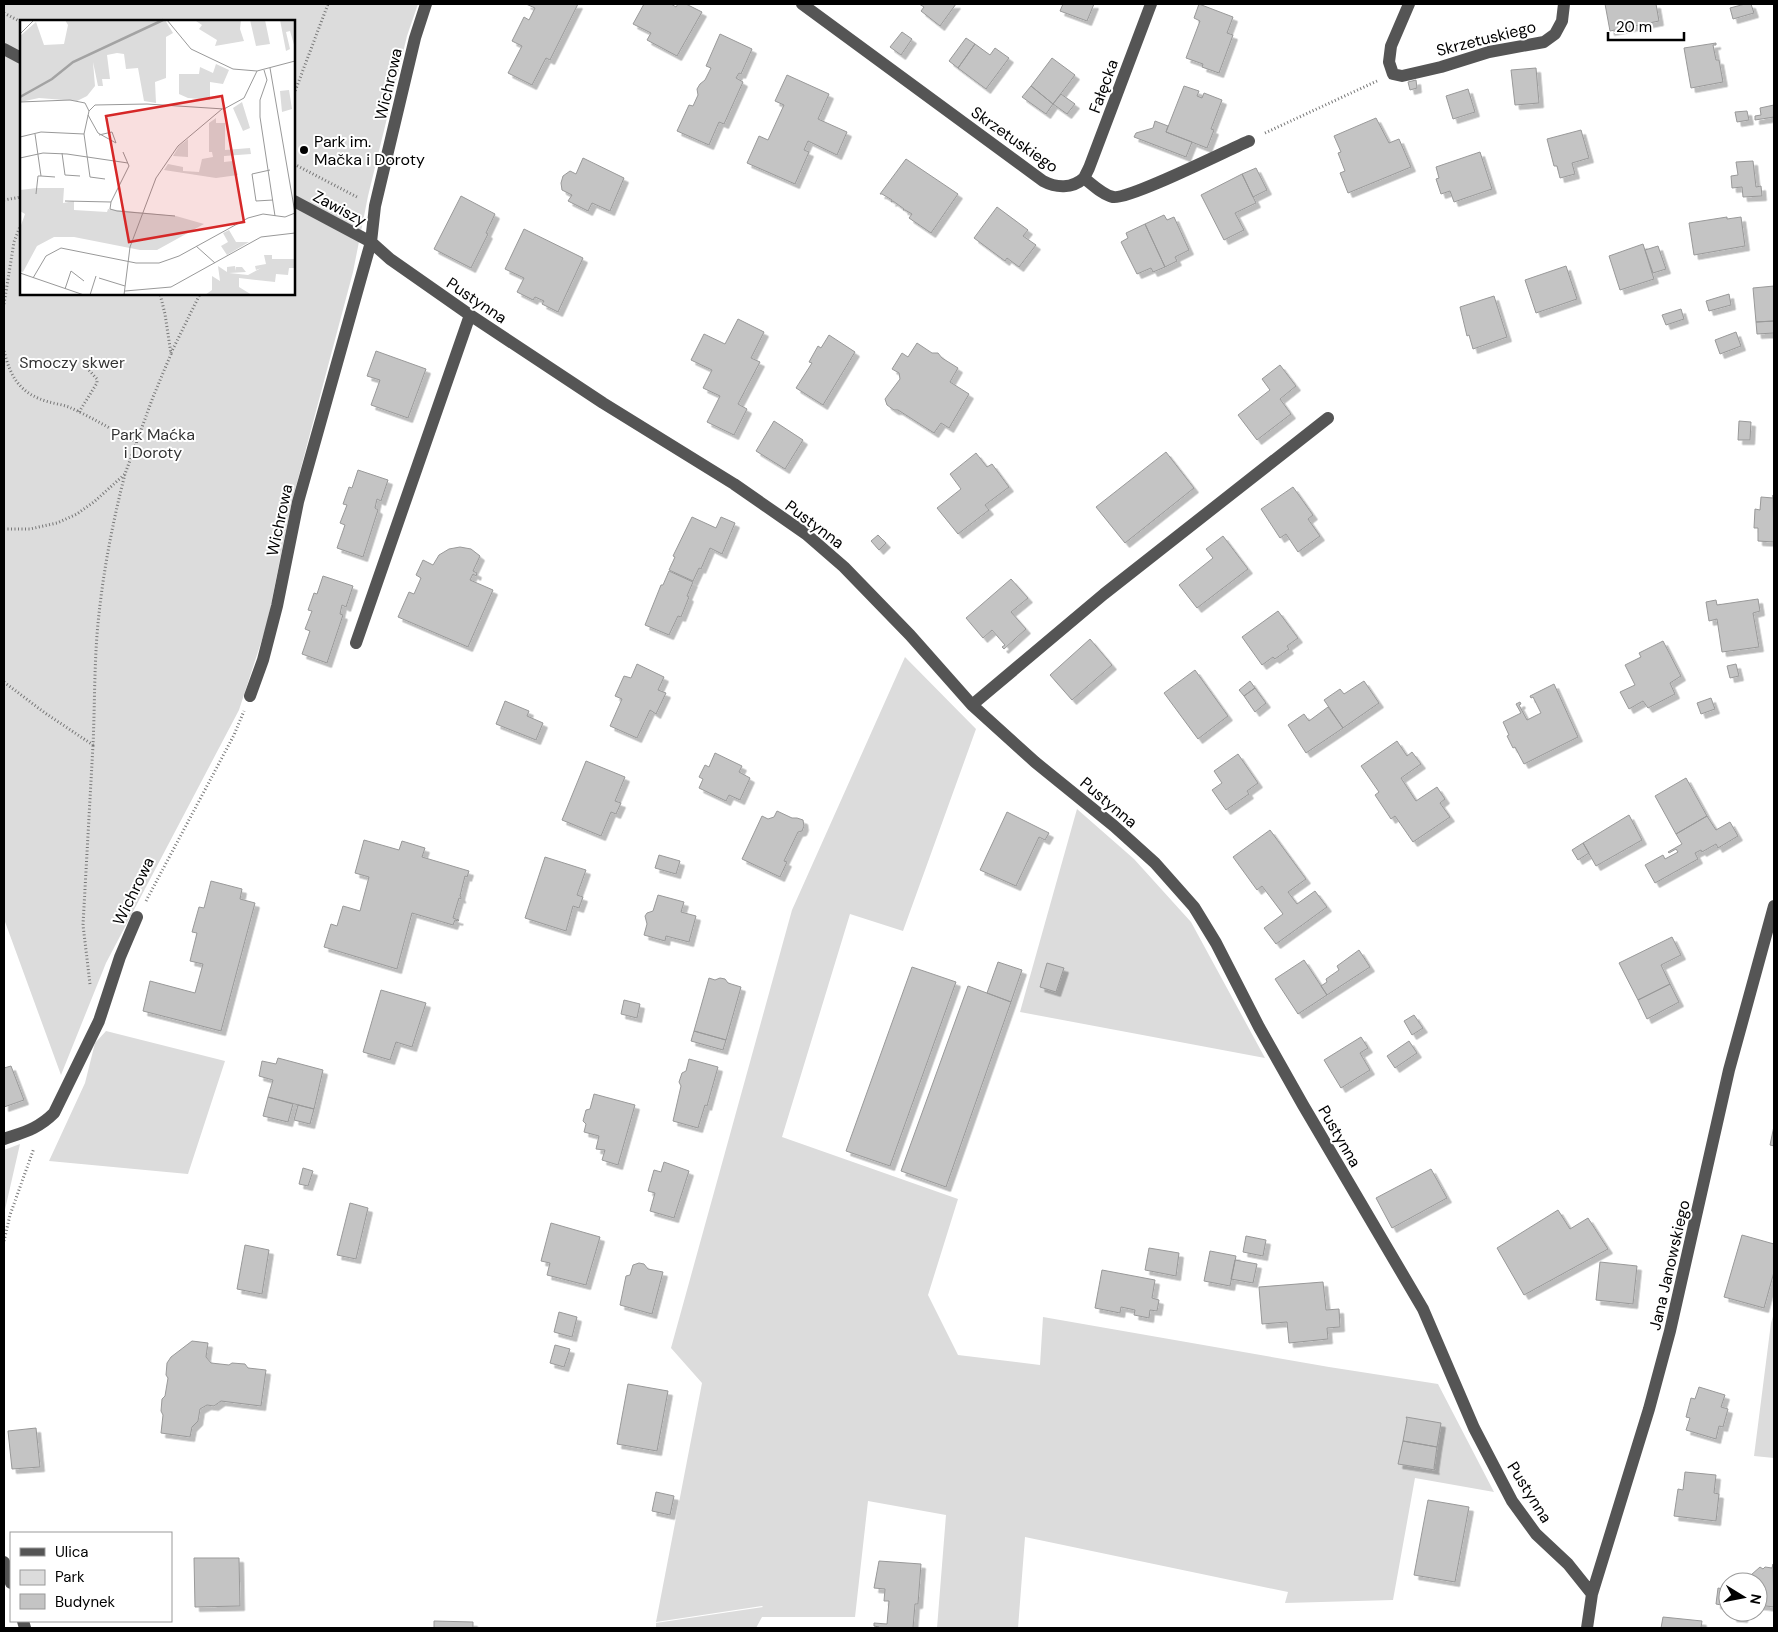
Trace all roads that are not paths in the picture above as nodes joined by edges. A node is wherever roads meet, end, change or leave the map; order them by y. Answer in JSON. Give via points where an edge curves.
{"nodes":[{"id":1,"x":426,"y":4,"type":"edge"},
{"id":2,"x":802,"y":4,"type":"edge"},
{"id":3,"x":1151,"y":4,"type":"edge"},
{"id":4,"x":1409,"y":4,"type":"edge"},
{"id":5,"x":1564,"y":4,"type":"edge"},
{"id":6,"x":4,"y":49,"type":"edge"},
{"id":7,"x":20,"y":57,"type":"edge"},
{"id":8,"x":1249,"y":141,"type":"road end"},
{"id":9,"x":1084,"y":178,"type":"junction"},
{"id":10,"x":295,"y":202,"type":"edge"},
{"id":11,"x":370,"y":242,"type":"junction"},
{"id":12,"x":470,"y":315,"type":"junction"},
{"id":13,"x":1328,"y":418,"type":"dead end"},
{"id":14,"x":356,"y":643,"type":"dead end"},
{"id":15,"x":250,"y":696,"type":"road end"},
{"id":16,"x":972,"y":706,"type":"junction"},
{"id":17,"x":1774,"y":906,"type":"edge"},
{"id":18,"x":137,"y":917,"type":"road end"},
{"id":19,"x":4,"y":1139,"type":"edge"},
{"id":20,"x":4,"y":1562,"type":"edge"},
{"id":21,"x":10,"y":1580,"type":"edge"},
{"id":22,"x":1592,"y":1594,"type":"junction"},
{"id":23,"x":1587,"y":1628,"type":"edge"}],
"edges":[{"from":1,"to":11,"type":"street","name":"Wichrowa","via":[[375,206]]},
{"from":2,"to":9,"type":"street","name":"Skrzetuskiego","via":[[1043,181],[1067,186]]},
{"from":3,"to":9,"type":"street","name":"Fałęcka"},
{"from":4,"to":5,"type":"street","name":"Skrzetuskiego","via":[[1391,46],[1389,62],[1393,74],[1402,76],[1489,52],[1544,42],[1555,34],[1562,21]]},
{"from":6,"to":7,"type":"street"},
{"from":8,"to":9,"type":"street","via":[[1123,197],[1105,194]]},
{"from":10,"to":11,"type":"street","name":"Zawiszy"},
{"from":11,"to":12,"type":"street","name":"Pustynna"},
{"from":11,"to":15,"type":"street","name":"Wichrowa","via":[[298,502],[263,660]]},
{"from":12,"to":14,"type":"street"},
{"from":12,"to":16,"type":"street","name":"Pustynna","via":[[734,484],[806,534],[844,567],[910,635]]},
{"from":13,"to":16,"type":"street","via":[[1104,594]]},
{"from":16,"to":22,"type":"street","name":"Pustynna","via":[[1114,826],[1194,907],[1303,1105],[1423,1309],[1474,1428],[1512,1501],[1536,1534],[1568,1564]]},
{"from":17,"to":22,"type":"street","name":"Jana Janowskiego","via":[[1730,1070],[1670,1331]]},
{"from":18,"to":19,"type":"street","name":"Wichrowa","via":[[120,957],[100,1021],[54,1113],[43,1124]]},
{"from":20,"to":21,"type":"street"},
{"from":22,"to":23,"type":"street","name":"Jana Janowskiego"}]}
